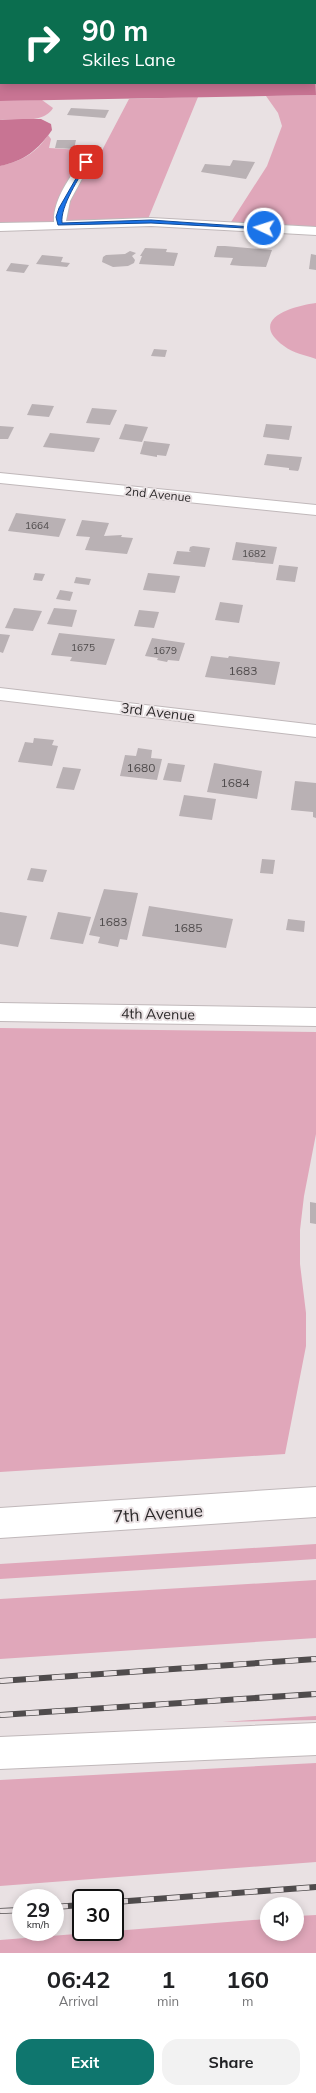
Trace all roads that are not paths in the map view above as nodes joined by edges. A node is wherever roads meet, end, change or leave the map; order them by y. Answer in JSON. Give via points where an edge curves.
{"nodes":[{"id":1,"x":86,"y":162,"type":"dead end"},
{"id":2,"x":60,"y":224,"type":"junction"},
{"id":3,"x":0,"y":227,"type":"edge"},
{"id":4,"x":316,"y":231,"type":"edge"},
{"id":5,"x":0,"y":478,"type":"edge"},
{"id":6,"x":316,"y":510,"type":"edge"},
{"id":7,"x":0,"y":694,"type":"edge"},
{"id":8,"x":316,"y":731,"type":"edge"},
{"id":9,"x":0,"y":1012,"type":"edge"},
{"id":10,"x":316,"y":1017,"type":"edge"},
{"id":11,"x":316,"y":1502,"type":"edge"},
{"id":12,"x":0,"y":1523,"type":"edge"},
{"id":13,"x":316,"y":1739,"type":"edge"},
{"id":14,"x":0,"y":1753,"type":"edge"}],
"edges":[{"from":1,"to":2,"type":"street","via":[[62,208]]},
{"from":2,"to":3,"type":"street"},
{"from":2,"to":4,"type":"street","via":[[181,222]]},
{"from":5,"to":6,"type":"street","name":"2nd Avenue"},
{"from":7,"to":8,"type":"street","name":"3rd Avenue"},
{"from":9,"to":10,"type":"street","name":"4th Avenue"},
{"from":11,"to":12,"type":"street","name":"7th Avenue"},
{"from":13,"to":14,"type":"street"}]}
